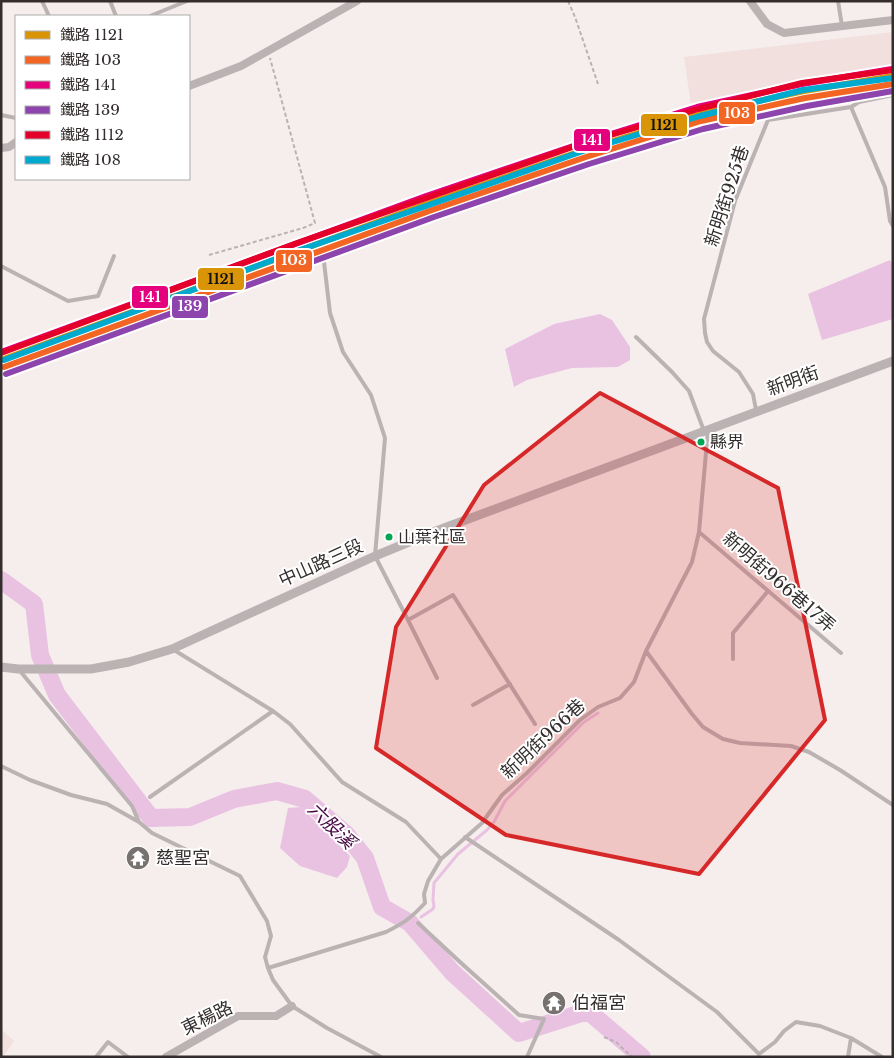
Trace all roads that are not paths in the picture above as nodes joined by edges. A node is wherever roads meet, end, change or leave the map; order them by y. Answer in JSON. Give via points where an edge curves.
{"nodes":[{"id":1,"x":42,"y":1,"type":"edge"},
{"id":2,"x":110,"y":1,"type":"edge"},
{"id":3,"x":187,"y":1,"type":"edge"},
{"id":4,"x":357,"y":1,"type":"edge"},
{"id":5,"x":750,"y":1,"type":"edge"},
{"id":6,"x":838,"y":1,"type":"edge"},
{"id":7,"x":49,"y":15,"type":"edge"},
{"id":8,"x":116,"y":15,"type":"edge"},
{"id":9,"x":152,"y":15,"type":"edge"},
{"id":10,"x":893,"y":20,"type":"edge"},
{"id":11,"x":842,"y":26,"type":"junction"},
{"id":12,"x":190,"y":86,"type":"edge"},
{"id":13,"x":893,"y":94,"type":"edge"},
{"id":14,"x":851,"y":107,"type":"junction"},
{"id":15,"x":1,"y":115,"type":"edge"},
{"id":16,"x":15,"y":118,"type":"edge"},
{"id":17,"x":15,"y":143,"type":"edge"},
{"id":18,"x":1,"y":148,"type":"edge"},
{"id":19,"x":893,"y":226,"type":"edge"},
{"id":20,"x":114,"y":256,"type":"dead end"},
{"id":21,"x":324,"y":262,"type":"dead end"},
{"id":22,"x":1,"y":266,"type":"edge"},
{"id":23,"x":636,"y":337,"type":"dead end"},
{"id":24,"x":893,"y":361,"type":"edge"},
{"id":25,"x":756,"y":412,"type":"junction"},
{"id":26,"x":706,"y":431,"type":"junction"},
{"id":27,"x":699,"y":532,"type":"junction"},
{"id":28,"x":375,"y":556,"type":"junction"},
{"id":29,"x":768,"y":591,"type":"junction"},
{"id":30,"x":408,"y":620,"type":"junction"},
{"id":31,"x":172,"y":649,"type":"junction"},
{"id":32,"x":646,"y":651,"type":"junction"},
{"id":33,"x":841,"y":653,"type":"dead end"},
{"id":34,"x":733,"y":659,"type":"dead end"},
{"id":35,"x":1,"y":667,"type":"edge"},
{"id":36,"x":18,"y":669,"type":"junction"},
{"id":37,"x":437,"y":678,"type":"dead end"},
{"id":38,"x":510,"y":684,"type":"junction"},
{"id":39,"x":473,"y":705,"type":"dead end"},
{"id":40,"x":273,"y":710,"type":"junction"},
{"id":41,"x":535,"y":724,"type":"dead end"},
{"id":42,"x":1,"y":766,"type":"edge"},
{"id":43,"x":150,"y":797,"type":"dead end"},
{"id":44,"x":893,"y":805,"type":"edge"},
{"id":45,"x":139,"y":822,"type":"junction"},
{"id":46,"x":465,"y":837,"type":"junction"},
{"id":47,"x":441,"y":859,"type":"junction"},
{"id":48,"x":418,"y":923,"type":"dead end"},
{"id":49,"x":268,"y":968,"type":"junction"},
{"id":50,"x":292,"y":1006,"type":"junction"},
{"id":51,"x":851,"y":1038,"type":"junction"},
{"id":52,"x":96,"y":1057,"type":"edge"},
{"id":53,"x":128,"y":1057,"type":"edge"},
{"id":54,"x":166,"y":1057,"type":"edge"},
{"id":55,"x":381,"y":1057,"type":"edge"},
{"id":56,"x":527,"y":1057,"type":"edge"},
{"id":57,"x":848,"y":1057,"type":"edge"},
{"id":58,"x":882,"y":1057,"type":"edge"}],
"edges":[{"from":1,"to":7,"type":"lane"},
{"from":2,"to":8,"type":"lane"},
{"from":3,"to":9,"type":"lane"},
{"from":4,"to":12,"type":"street","via":[[240,66]]},
{"from":5,"to":11,"type":"street","via":[[767,24],[784,33]]},
{"from":6,"to":11,"type":"lane"},
{"from":10,"to":11,"type":"street"},
{"from":13,"to":14,"type":"lane","via":[[858,102]]},
{"from":14,"to":19,"type":"lane","via":[[885,187]]},
{"from":14,"to":25,"type":"lane","name":"新明街925巷","via":[[768,120],[735,201],[704,319],[705,333],[713,351],[739,372],[753,394]]},
{"from":15,"to":16,"type":"lane"},
{"from":17,"to":18,"type":"street"},
{"from":20,"to":22,"type":"lane","via":[[98,296],[68,301]]},
{"from":21,"to":28,"type":"lane","via":[[330,313],[343,352],[371,395],[384,438]]},
{"from":23,"to":26,"type":"lane","via":[[689,391]]},
{"from":24,"to":25,"type":"street","name":"新明街"},
{"from":25,"to":26,"type":"street","name":"新明街"},
{"from":26,"to":27,"type":"lane","name":"新明街966巷"},
{"from":26,"to":28,"type":"street","name":"中山路三段"},
{"from":27,"to":29,"type":"lane","name":"新明街966巷17弄"},
{"from":27,"to":32,"type":"lane","name":"新明街966巷","via":[[692,562]]},
{"from":28,"to":30,"type":"lane"},
{"from":28,"to":31,"type":"street","name":"中山路三段"},
{"from":29,"to":33,"type":"lane","name":"新明街966巷17弄"},
{"from":29,"to":34,"type":"lane","via":[[733,633]]},
{"from":30,"to":37,"type":"lane"},
{"from":30,"to":38,"type":"lane","via":[[453,595]]},
{"from":31,"to":36,"type":"street","name":"中山路三段","via":[[91,669]]},
{"from":31,"to":40,"type":"lane"},
{"from":32,"to":44,"type":"lane","via":[[703,727],[723,739],[740,744],[791,746],[809,752]]},
{"from":32,"to":46,"type":"lane","name":"新明街966巷","via":[[634,682],[620,698],[598,707],[580,720],[502,795],[482,823]]},
{"from":35,"to":36,"type":"street"},
{"from":36,"to":45,"type":"lane","via":[[132,806]]},
{"from":38,"to":39,"type":"lane"},
{"from":38,"to":41,"type":"lane"},
{"from":40,"to":43,"type":"lane"},
{"from":40,"to":47,"type":"lane","via":[[290,724],[342,782],[406,822]]},
{"from":42,"to":45,"type":"lane","via":[[71,795],[106,804]]},
{"from":45,"to":49,"type":"lane","via":[[152,833],[240,876],[267,921],[271,936],[265,957]]},
{"from":46,"to":47,"type":"lane","name":"新明街966巷"},
{"from":46,"to":51,"type":"lane","via":[[619,940],[717,1012],[759,1054],[796,1022],[820,1026]]},
{"from":47,"to":49,"type":"lane","name":"新明街966巷","via":[[428,881],[424,903],[403,923],[386,932]]},
{"from":48,"to":56,"type":"lane","via":[[519,1015],[544,1018]]},
{"from":49,"to":50,"type":"lane"},
{"from":50,"to":54,"type":"street","name":"東楊路","via":[[276,1016],[238,1016]]},
{"from":50,"to":55,"type":"lane"},
{"from":51,"to":57,"type":"lane"},
{"from":51,"to":58,"type":"lane"},
{"from":52,"to":53,"type":"lane","via":[[108,1042]]}]}
